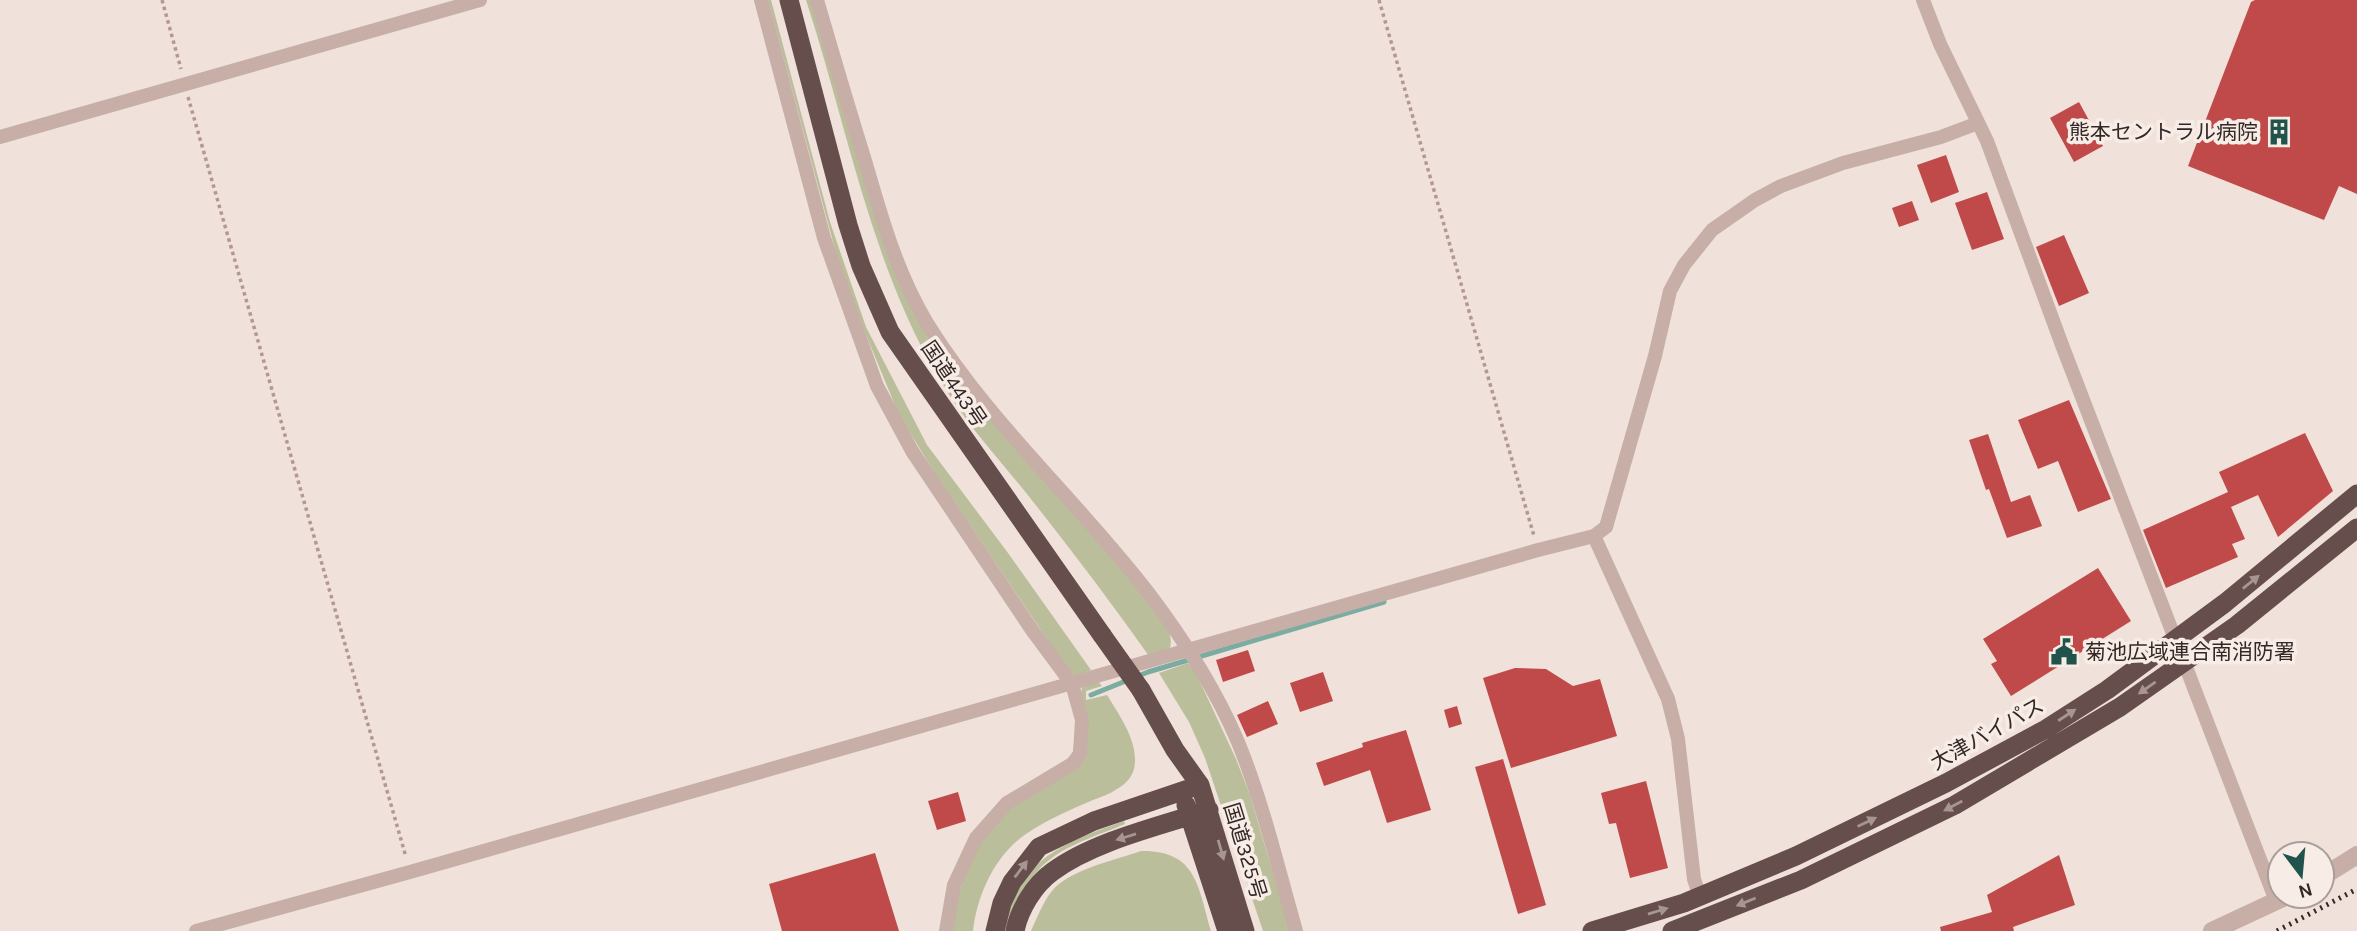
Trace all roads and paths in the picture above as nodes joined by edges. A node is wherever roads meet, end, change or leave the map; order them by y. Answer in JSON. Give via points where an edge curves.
{"nodes":[{"id":1,"x":162,"y":0,"type":"edge"},
{"id":2,"x":480,"y":0,"type":"edge"},
{"id":3,"x":761,"y":0,"type":"edge"},
{"id":4,"x":789,"y":0,"type":"edge"},
{"id":5,"x":817,"y":0,"type":"edge"},
{"id":6,"x":1379,"y":0,"type":"edge"},
{"id":7,"x":1923,"y":0,"type":"edge"},
{"id":8,"x":185,"y":84,"type":"junction"},
{"id":9,"x":1978,"y":123,"type":"junction"},
{"id":10,"x":0,"y":137,"type":"edge"},
{"id":11,"x":2357,"y":494,"type":"edge"},
{"id":12,"x":2357,"y":528,"type":"edge"},
{"id":13,"x":1594,"y":536,"type":"junction"},
{"id":14,"x":1538,"y":550,"type":"junction"},
{"id":15,"x":2175,"y":640,"type":"junction"},
{"id":16,"x":1188,"y":650,"type":"junction"},
{"id":17,"x":2183,"y":663,"type":"junction"},
{"id":18,"x":1072,"y":684,"type":"junction"},
{"id":19,"x":1175,"y":750,"type":"junction"},
{"id":20,"x":1200,"y":785,"type":"junction"},
{"id":21,"x":1180,"y":790,"type":"junction"},
{"id":22,"x":1200,"y":813,"type":"junction"},
{"id":23,"x":2357,"y":855,"type":"edge"},
{"id":24,"x":2266,"y":861,"type":"edge"},
{"id":25,"x":2336,"y":868,"type":"edge"},
{"id":26,"x":410,"y":872,"type":"junction"},
{"id":27,"x":1692,"y":900,"type":"junction"},
{"id":28,"x":2266,"y":906,"type":"edge"},
{"id":29,"x":1693,"y":927,"type":"edge"},
{"id":30,"x":196,"y":931,"type":"edge"},
{"id":31,"x":946,"y":931,"type":"edge"},
{"id":32,"x":995,"y":931,"type":"edge"},
{"id":33,"x":1015,"y":931,"type":"edge"},
{"id":34,"x":1227,"y":931,"type":"edge"},
{"id":35,"x":1245,"y":931,"type":"edge"},
{"id":36,"x":1296,"y":931,"type":"edge"},
{"id":37,"x":1592,"y":931,"type":"edge"},
{"id":38,"x":1672,"y":931,"type":"edge"},
{"id":39,"x":2212,"y":931,"type":"edge"}],
"edges":[{"from":1,"to":8,"type":"path"},
{"from":2,"to":8,"type":"street"},
{"from":3,"to":18,"type":"street","via":[[824,238],[877,386],[912,451]]},
{"from":4,"to":19,"type":"highway","name":"国道443号","bridge":true,"via":[[851,235],[890,332],[1141,690]]},
{"from":5,"to":16,"type":"street","via":[[888,238],[926,321],[990,411],[1118,554]]},
{"from":6,"to":14,"type":"path"},
{"from":7,"to":9,"type":"street"},
{"from":8,"to":10,"type":"street"},
{"from":8,"to":26,"type":"path"},
{"from":9,"to":13,"type":"street","via":[[1781,186],[1712,230],[1670,291],[1606,527]]},
{"from":9,"to":15,"type":"street"},
{"from":15,"to":11,"type":"highway","name":"大津バイパス","one_way":true},
{"from":12,"to":17,"type":"highway","name":"大津バイパス"},
{"from":13,"to":14,"type":"street"},
{"from":13,"to":27,"type":"street","via":[[1674,717],[1694,879]]},
{"from":14,"to":16,"type":"street"},
{"from":15,"to":17,"type":"street"},
{"from":27,"to":15,"type":"highway","name":"大津バイパス","one_way":true,"via":[[1796,856],[1946,783],[2046,729]]},
{"from":16,"to":18,"type":"street"},
{"from":16,"to":36,"type":"street","via":[[1237,741]]},
{"from":17,"to":24,"type":"street"},
{"from":17,"to":29,"type":"highway","name":"大津バイパス","one_way":true,"via":[[2120,707],[1955,805]]},
{"from":18,"to":26,"type":"street"},
{"from":18,"to":31,"type":"street","via":[[1083,720],[1080,754],[1072,764],[1007,803],[976,838],[954,885]]},
{"from":19,"to":20,"type":"highway","name":"国道443号"},
{"from":19,"to":21,"type":"highway","name":"国道443号"},
{"from":20,"to":21,"type":"highway"},
{"from":20,"to":22,"type":"highway","name":"国道325号"},
{"from":21,"to":22,"type":"highway","name":"国道443号"},
{"from":32,"to":21,"type":"highway","one_way":true,"via":[[1012,882],[1039,848],[1094,821]]},
{"from":22,"to":33,"type":"highway","one_way":true,"via":[[1100,845],[1051,872],[1031,894]]},
{"from":22,"to":34,"type":"highway","name":"国道325号"},
{"from":22,"to":35,"type":"highway","name":"国道325号","one_way":true},
{"from":23,"to":25,"type":"street"},
{"from":26,"to":30,"type":"street"},
{"from":27,"to":29,"type":"street"},
{"from":37,"to":27,"type":"highway","name":"大津バイパス","one_way":true},
{"from":28,"to":39,"type":"street"},
{"from":29,"to":38,"type":"highway","name":"大津バイパス"}]}
